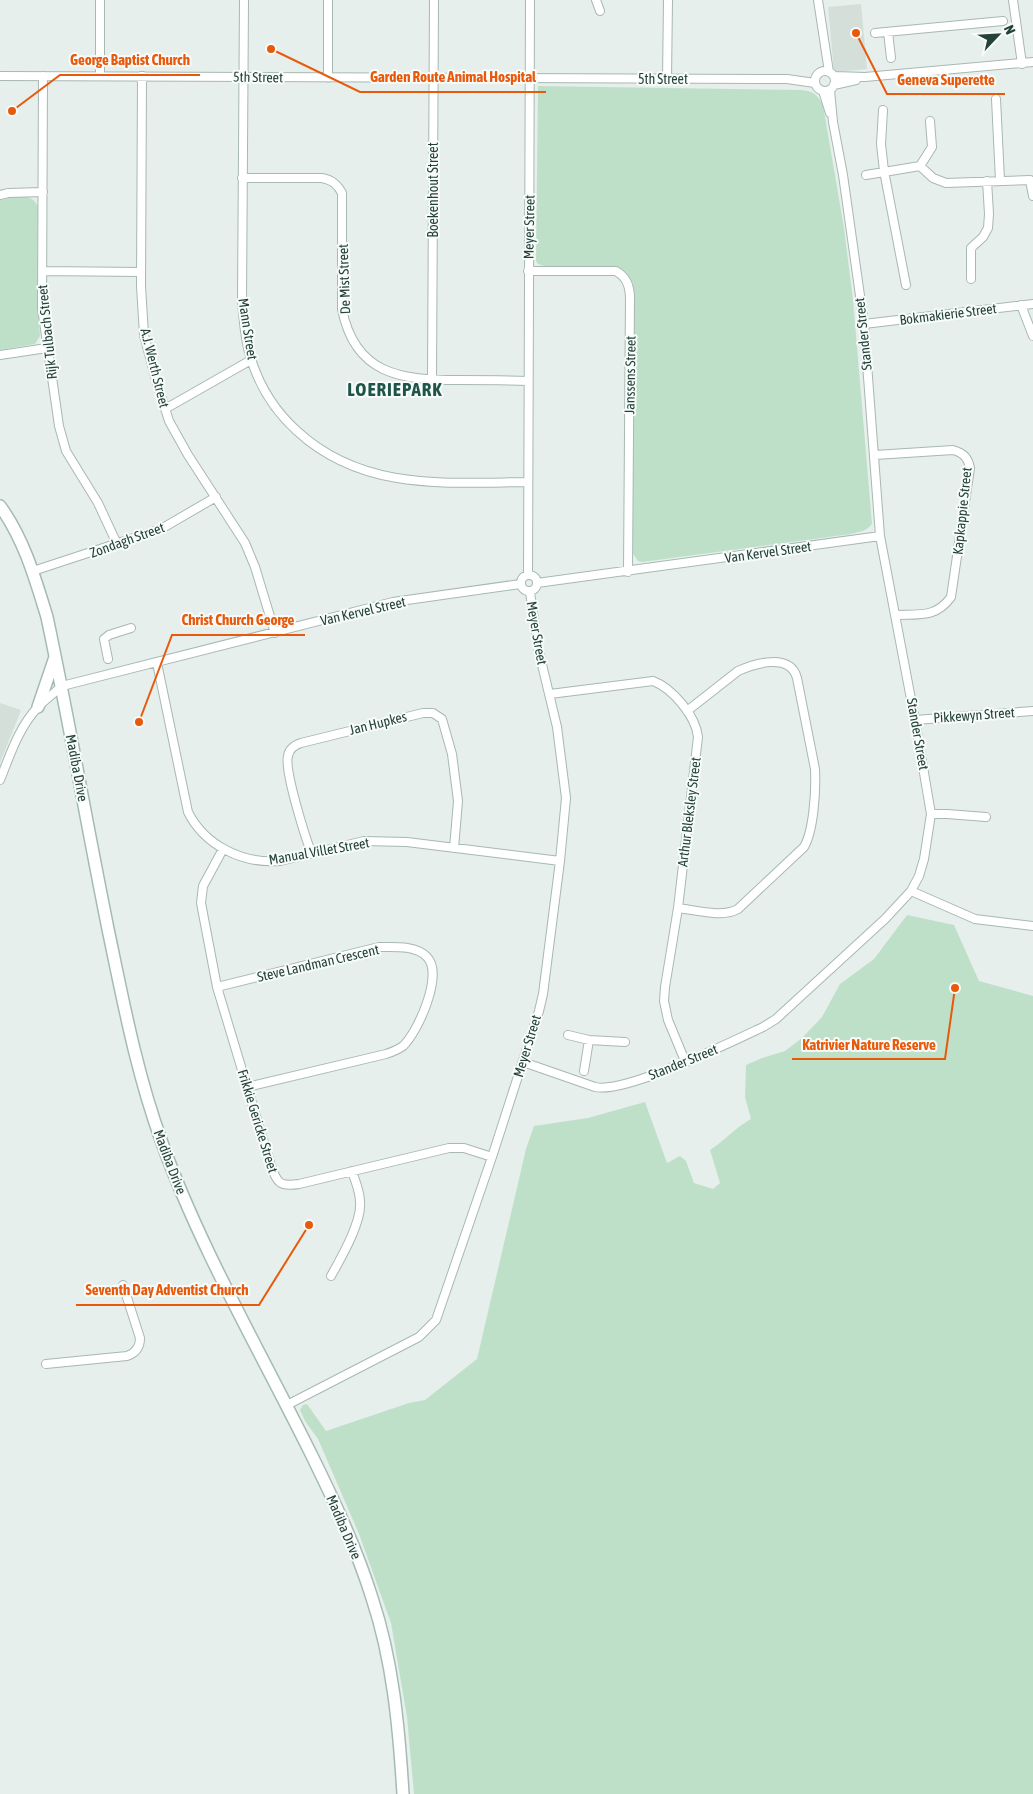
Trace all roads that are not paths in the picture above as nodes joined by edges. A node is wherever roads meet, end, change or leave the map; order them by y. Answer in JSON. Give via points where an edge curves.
{"nodes":[{"id":1,"x":100,"y":0,"type":"edge"},
{"id":2,"x":244,"y":0,"type":"edge"},
{"id":3,"x":328,"y":0,"type":"edge"},
{"id":4,"x":434,"y":0,"type":"edge"},
{"id":5,"x":530,"y":0,"type":"edge"},
{"id":6,"x":596,"y":0,"type":"edge"},
{"id":7,"x":668,"y":0,"type":"edge"},
{"id":8,"x":818,"y":0,"type":"edge"},
{"id":9,"x":1013,"y":0,"type":"edge"},
{"id":10,"x":600,"y":11,"type":"dead end"},
{"id":11,"x":1003,"y":21,"type":"dead end"},
{"id":12,"x":888,"y":32,"type":"junction"},
{"id":13,"x":875,"y":33,"type":"dead end"},
{"id":14,"x":891,"y":58,"type":"dead end"},
{"id":15,"x":1033,"y":62,"type":"edge"},
{"id":16,"x":1022,"y":64,"type":"junction"},
{"id":17,"x":0,"y":76,"type":"edge"},
{"id":18,"x":42,"y":76,"type":"junction"},
{"id":19,"x":100,"y":76,"type":"junction"},
{"id":20,"x":142,"y":76,"type":"junction"},
{"id":21,"x":823,"y":76,"type":"junction"},
{"id":22,"x":243,"y":77,"type":"junction"},
{"id":23,"x":328,"y":78,"type":"junction"},
{"id":24,"x":434,"y":78,"type":"junction"},
{"id":25,"x":530,"y":78,"type":"junction"},
{"id":26,"x":865,"y":78,"type":"junction"},
{"id":27,"x":667,"y":79,"type":"junction"},
{"id":28,"x":829,"y":89,"type":"junction"},
{"id":29,"x":996,"y":99,"type":"dead end"},
{"id":30,"x":883,"y":110,"type":"dead end"},
{"id":31,"x":930,"y":121,"type":"dead end"},
{"id":32,"x":920,"y":166,"type":"junction"},
{"id":33,"x":884,"y":171,"type":"junction"},
{"id":34,"x":866,"y":175,"type":"dead end"},
{"id":35,"x":242,"y":178,"type":"junction"},
{"id":36,"x":1032,"y":179,"type":"edge"},
{"id":37,"x":1000,"y":180,"type":"junction"},
{"id":38,"x":987,"y":182,"type":"junction"},
{"id":39,"x":43,"y":192,"type":"junction"},
{"id":40,"x":0,"y":195,"type":"edge"},
{"id":41,"x":1033,"y":196,"type":"edge"},
{"id":42,"x":42,"y":271,"type":"junction"},
{"id":43,"x":528,"y":271,"type":"junction"},
{"id":44,"x":141,"y":272,"type":"junction"},
{"id":45,"x":970,"y":279,"type":"dead end"},
{"id":46,"x":906,"y":285,"type":"dead end"},
{"id":47,"x":1033,"y":304,"type":"edge"},
{"id":48,"x":1021,"y":305,"type":"junction"},
{"id":49,"x":864,"y":324,"type":"junction"},
{"id":50,"x":1033,"y":336,"type":"edge"},
{"id":51,"x":47,"y":348,"type":"junction"},
{"id":52,"x":0,"y":355,"type":"edge"},
{"id":53,"x":251,"y":360,"type":"junction"},
{"id":54,"x":432,"y":380,"type":"junction"},
{"id":55,"x":528,"y":381,"type":"junction"},
{"id":56,"x":165,"y":409,"type":"junction"},
{"id":57,"x":875,"y":455,"type":"junction"},
{"id":58,"x":528,"y":482,"type":"junction"},
{"id":59,"x":216,"y":497,"type":"junction"},
{"id":60,"x":0,"y":506,"type":"edge"},
{"id":61,"x":880,"y":536,"type":"junction"},
{"id":62,"x":117,"y":544,"type":"junction"},
{"id":63,"x":33,"y":571,"type":"junction"},
{"id":64,"x":628,"y":572,"type":"junction"},
{"id":65,"x":528,"y":575,"type":"junction"},
{"id":66,"x":537,"y":583,"type":"junction"},
{"id":67,"x":520,"y":584,"type":"junction"},
{"id":68,"x":530,"y":592,"type":"junction"},
{"id":69,"x":896,"y":615,"type":"junction"},
{"id":70,"x":131,"y":628,"type":"dead end"},
{"id":71,"x":274,"y":633,"type":"junction"},
{"id":72,"x":55,"y":656,"type":"junction"},
{"id":73,"x":108,"y":659,"type":"dead end"},
{"id":74,"x":156,"y":663,"type":"junction"},
{"id":75,"x":62,"y":686,"type":"junction"},
{"id":76,"x":550,"y":694,"type":"junction"},
{"id":77,"x":38,"y":708,"type":"junction"},
{"id":78,"x":687,"y":711,"type":"junction"},
{"id":79,"x":1033,"y":711,"type":"edge"},
{"id":80,"x":916,"y":720,"type":"junction"},
{"id":81,"x":0,"y":780,"type":"edge"},
{"id":82,"x":931,"y":814,"type":"junction"},
{"id":83,"x":986,"y":817,"type":"dead end"},
{"id":84,"x":454,"y":848,"type":"junction"},
{"id":85,"x":222,"y":849,"type":"junction"},
{"id":86,"x":310,"y":852,"type":"junction"},
{"id":87,"x":560,"y":861,"type":"junction"},
{"id":88,"x":911,"y":891,"type":"junction"},
{"id":89,"x":678,"y":908,"type":"junction"},
{"id":90,"x":1033,"y":926,"type":"edge"},
{"id":91,"x":217,"y":987,"type":"junction"},
{"id":92,"x":568,"y":1035,"type":"dead end"},
{"id":93,"x":589,"y":1040,"type":"junction"},
{"id":94,"x":625,"y":1042,"type":"dead end"},
{"id":95,"x":686,"y":1061,"type":"junction"},
{"id":96,"x":523,"y":1062,"type":"junction"},
{"id":97,"x":584,"y":1071,"type":"dead end"},
{"id":98,"x":247,"y":1087,"type":"junction"},
{"id":99,"x":492,"y":1157,"type":"junction"},
{"id":100,"x":352,"y":1171,"type":"junction"},
{"id":101,"x":331,"y":1276,"type":"dead end"},
{"id":102,"x":123,"y":1285,"type":"dead end"},
{"id":103,"x":46,"y":1364,"type":"dead end"},
{"id":104,"x":287,"y":1405,"type":"junction"},
{"id":105,"x":404,"y":1794,"type":"edge"}],
"edges":[{"from":1,"to":19,"type":"street"},
{"from":2,"to":22,"type":"street","name":"Mann Street"},
{"from":3,"to":23,"type":"street"},
{"from":4,"to":24,"type":"street","name":"Boekenhout Street"},
{"from":5,"to":25,"type":"street","name":"Meyer Street"},
{"from":6,"to":10,"type":"street"},
{"from":7,"to":27,"type":"street"},
{"from":8,"to":21,"type":"street"},
{"from":9,"to":16,"type":"street"},
{"from":11,"to":12,"type":"street"},
{"from":12,"to":13,"type":"street"},
{"from":12,"to":14,"type":"street"},
{"from":15,"to":16,"type":"street"},
{"from":16,"to":26,"type":"street"},
{"from":17,"to":18,"type":"street","name":"5th Street"},
{"from":18,"to":19,"type":"street","name":"5th Street"},
{"from":18,"to":39,"type":"street","name":"Rijk Tulbach Street"},
{"from":19,"to":20,"type":"street","name":"5th Street"},
{"from":20,"to":22,"type":"street","name":"5th Street"},
{"from":20,"to":44,"type":"street","name":"A.J. Werth Street"},
{"from":21,"to":26,"type":"street"},
{"from":21,"to":27,"type":"street","name":"5th Street"},
{"from":21,"to":28,"type":"street","name":"Stander Street"},
{"from":21,"to":28,"type":"street","via":[[816,87]]},
{"from":22,"to":23,"type":"street","name":"5th Street"},
{"from":22,"to":35,"type":"street","name":"Mann Street"},
{"from":23,"to":24,"type":"street","name":"5th Street"},
{"from":24,"to":25,"type":"street","name":"5th Street"},
{"from":24,"to":54,"type":"street","name":"Boekenhout Street"},
{"from":25,"to":27,"type":"street","name":"5th Street"},
{"from":25,"to":43,"type":"street","name":"Meyer Street"},
{"from":26,"to":28,"type":"street"},
{"from":28,"to":49,"type":"street","name":"Stander Street"},
{"from":29,"to":37,"type":"street"},
{"from":30,"to":33,"type":"street","via":[[881,144]]},
{"from":31,"to":32,"type":"street","via":[[932,147]]},
{"from":32,"to":33,"type":"street"},
{"from":32,"to":38,"type":"street","via":[[943,183]]},
{"from":33,"to":34,"type":"street"},
{"from":33,"to":46,"type":"street"},
{"from":35,"to":53,"type":"street","name":"Mann Street","via":[[242,302]]},
{"from":35,"to":54,"type":"street","name":"De Mist Street","via":[[322,178],[338,186],[342,193],[342,309],[351,338],[376,366],[408,378]]},
{"from":36,"to":37,"type":"street"},
{"from":36,"to":41,"type":"street"},
{"from":37,"to":38,"type":"street"},
{"from":38,"to":45,"type":"street","via":[[989,225],[971,248]]},
{"from":39,"to":40,"type":"street"},
{"from":39,"to":42,"type":"street","name":"Rijk Tulbach Street"},
{"from":42,"to":44,"type":"street"},
{"from":42,"to":51,"type":"street","name":"Rijk Tulbach Street"},
{"from":43,"to":55,"type":"street","name":"Meyer Street"},
{"from":43,"to":64,"type":"street","name":"Janssens Street","via":[[616,271],[629,286]]},
{"from":44,"to":56,"type":"street","name":"A.J. Werth Street","via":[[144,335]]},
{"from":47,"to":48,"type":"street","name":"Bokmakierie Street"},
{"from":48,"to":49,"type":"street","name":"Bokmakierie Street"},
{"from":48,"to":50,"type":"street"},
{"from":49,"to":57,"type":"street","name":"Stander Street"},
{"from":51,"to":52,"type":"street"},
{"from":51,"to":62,"type":"street","name":"Rijk Tulbach Street","via":[[64,446],[98,503]]},
{"from":53,"to":56,"type":"street"},
{"from":53,"to":58,"type":"street","name":"Mann Street","via":[[263,389],[283,418],[306,440],[340,462],[413,481]]},
{"from":54,"to":55,"type":"street","name":"De Mist Street"},
{"from":55,"to":58,"type":"street","name":"Meyer Street"},
{"from":56,"to":59,"type":"street","name":"A.J. Werth Street","via":[[179,440]]},
{"from":57,"to":61,"type":"street","name":"Stander Street"},
{"from":57,"to":69,"type":"street","name":"Kapkappie Street","via":[[954,450],[963,454],[970,468],[951,597],[933,613]]},
{"from":58,"to":65,"type":"street","name":"Meyer Street"},
{"from":59,"to":62,"type":"street","name":"Zondagh Street","via":[[168,525]]},
{"from":59,"to":71,"type":"street","name":"A.J. Werth Street","via":[[250,554]]},
{"from":60,"to":63,"type":"street","name":"Madiba Drive"},
{"from":61,"to":64,"type":"street","name":"Van Kervel Street"},
{"from":61,"to":69,"type":"street","name":"Stander Street"},
{"from":62,"to":63,"type":"street","name":"Zondagh Street"},
{"from":63,"to":72,"type":"street","name":"Madiba Drive"},
{"from":64,"to":66,"type":"street","name":"Van Kervel Street"},
{"from":65,"to":66,"type":"street","via":[[533,576]]},
{"from":65,"to":67,"type":"street"},
{"from":66,"to":68,"type":"street"},
{"from":67,"to":68,"type":"street"},
{"from":67,"to":71,"type":"street","name":"Van Kervel Street","via":[[393,602]]},
{"from":68,"to":76,"type":"street","name":"Meyer Street","via":[[536,637]]},
{"from":69,"to":80,"type":"street","name":"Stander Street"},
{"from":70,"to":73,"type":"street","via":[[104,639]]},
{"from":71,"to":74,"type":"street","name":"Van Kervel Street"},
{"from":72,"to":75,"type":"street","name":"Madiba Drive"},
{"from":72,"to":77,"type":"street"},
{"from":74,"to":75,"type":"street","name":"Van Kervel Street"},
{"from":74,"to":85,"type":"street","name":"Manual Villet Street","via":[[188,812],[201,831]]},
{"from":75,"to":77,"type":"street"},
{"from":75,"to":104,"type":"street","name":"Madiba Drive","via":[[119,980],[144,1089],[194,1220]]},
{"from":76,"to":78,"type":"street","name":"Arthur Bleksley Street","via":[[653,680],[668,689]]},
{"from":76,"to":87,"type":"street","name":"Meyer Street","via":[[558,727],[566,798]]},
{"from":77,"to":81,"type":"street","via":[[16,742]]},
{"from":78,"to":89,"type":"street","name":"Arthur Bleksley Street","via":[[695,722],[698,737]]},
{"from":78,"to":89,"type":"street","via":[[738,671],[772,663],[788,664],[798,678],[816,783],[809,837],[804,847],[738,909],[724,914]]},
{"from":79,"to":80,"type":"street","name":"Pikkewyn Street"},
{"from":80,"to":82,"type":"street","name":"Stander Street"},
{"from":82,"to":83,"type":"street"},
{"from":82,"to":88,"type":"street","name":"Stander Street","via":[[924,859]]},
{"from":84,"to":86,"type":"street","name":"Manual Villet Street","via":[[364,841]]},
{"from":84,"to":86,"type":"street","name":"Jan Hupkes","via":[[458,801],[452,754],[442,719],[432,713],[424,713],[301,743],[288,754],[288,769]]},
{"from":84,"to":87,"type":"street","name":"Manual Villet Street"},
{"from":85,"to":86,"type":"street","name":"Manual Villet Street","via":[[266,862]]},
{"from":85,"to":91,"type":"street","name":"Frikkie Gericke Street","via":[[201,895]]},
{"from":87,"to":96,"type":"street","name":"Meyer Street","via":[[543,994]]},
{"from":88,"to":90,"type":"street","via":[[975,919]]},
{"from":88,"to":95,"type":"street","name":"Stander Street","via":[[885,919],[770,1023]]},
{"from":89,"to":95,"type":"street","name":"Arthur Bleksley Street","via":[[664,1001],[668,1020]]},
{"from":91,"to":98,"type":"street","name":"Frikkie Gericke Street"},
{"from":91,"to":98,"type":"street","name":"Steve Landman Crescent","via":[[379,947],[402,947],[421,952],[431,963],[431,984],[420,1022],[400,1049]]},
{"from":92,"to":93,"type":"street"},
{"from":93,"to":94,"type":"street"},
{"from":93,"to":97,"type":"street"},
{"from":95,"to":96,"type":"street","name":"Stander Street","via":[[638,1080],[602,1089]]},
{"from":96,"to":99,"type":"street","name":"Meyer Street"},
{"from":98,"to":100,"type":"street","name":"Frikkie Gericke Street","via":[[278,1182],[288,1186]]},
{"from":99,"to":100,"type":"street","name":"Frikkie Gericke Street","via":[[458,1147]]},
{"from":99,"to":104,"type":"street","name":"Meyer Street","via":[[438,1316],[431,1327],[419,1337]]},
{"from":100,"to":101,"type":"street","via":[[360,1196],[359,1212],[347,1246]]},
{"from":102,"to":103,"type":"street","via":[[140,1338],[136,1351],[128,1356]]},
{"from":104,"to":105,"type":"street","name":"Madiba Drive","via":[[346,1526],[372,1598],[385,1646],[396,1710]]}]}
